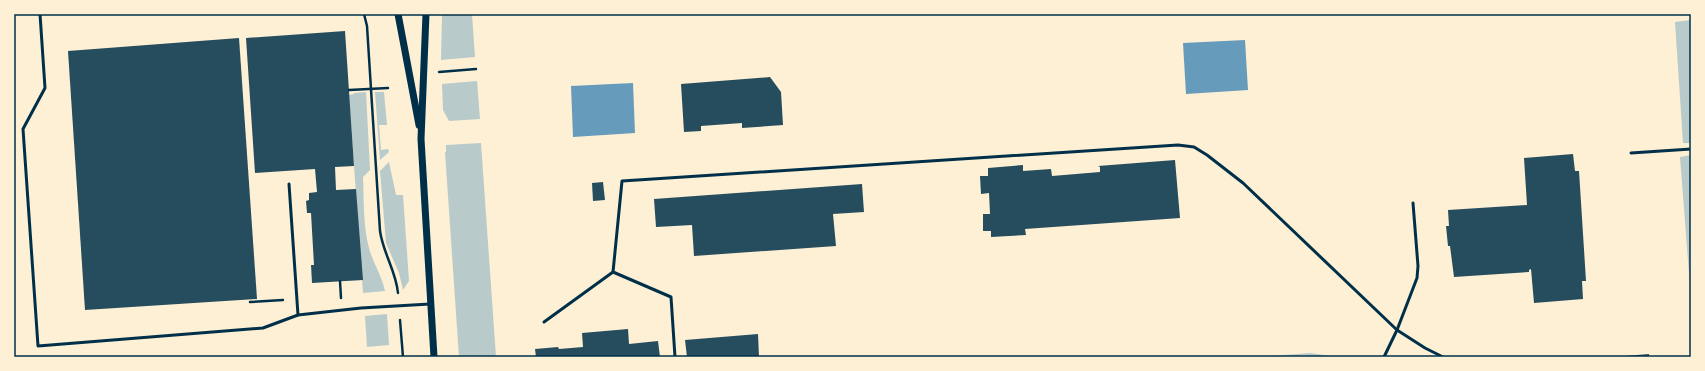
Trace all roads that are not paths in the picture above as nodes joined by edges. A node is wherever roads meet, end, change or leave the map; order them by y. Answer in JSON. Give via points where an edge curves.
{"nodes":[{"id":1,"x":40,"y":14,"type":"edge"},
{"id":2,"x":398,"y":14,"type":"edge"},
{"id":3,"x":426,"y":14,"type":"edge"},
{"id":4,"x":421,"y":139,"type":"junction"},
{"id":5,"x":1691,"y":149,"type":"edge"},
{"id":6,"x":1631,"y":153,"type":"dead end"},
{"id":7,"x":289,"y":184,"type":"dead end"},
{"id":8,"x":1413,"y":203,"type":"dead end"},
{"id":9,"x":613,"y":272,"type":"junction"},
{"id":10,"x":430,"y":304,"type":"junction"},
{"id":11,"x":298,"y":315,"type":"junction"},
{"id":12,"x":544,"y":322,"type":"dead end"},
{"id":13,"x":1397,"y":330,"type":"junction"},
{"id":14,"x":434,"y":357,"type":"edge"},
{"id":15,"x":675,"y":357,"type":"edge"},
{"id":16,"x":1384,"y":357,"type":"edge"},
{"id":17,"x":1443,"y":357,"type":"edge"}],
"edges":[{"from":1,"to":11,"type":"lane","via":[[44,88],[23,129],[38,346],[263,328]]},
{"from":2,"to":4,"type":"street"},
{"from":3,"to":4,"type":"street"},
{"from":4,"to":10,"type":"street"},
{"from":5,"to":6,"type":"lane"},
{"from":7,"to":11,"type":"lane"},
{"from":8,"to":13,"type":"lane","via":[[1417,278]]},
{"from":9,"to":12,"type":"lane"},
{"from":9,"to":13,"type":"lane","via":[[622,181],[1178,145],[1194,147],[1242,184]]},
{"from":9,"to":15,"type":"lane","via":[[671,297]]},
{"from":10,"to":11,"type":"lane"},
{"from":10,"to":14,"type":"street"},
{"from":13,"to":16,"type":"lane"},
{"from":13,"to":17,"type":"lane"}]}
